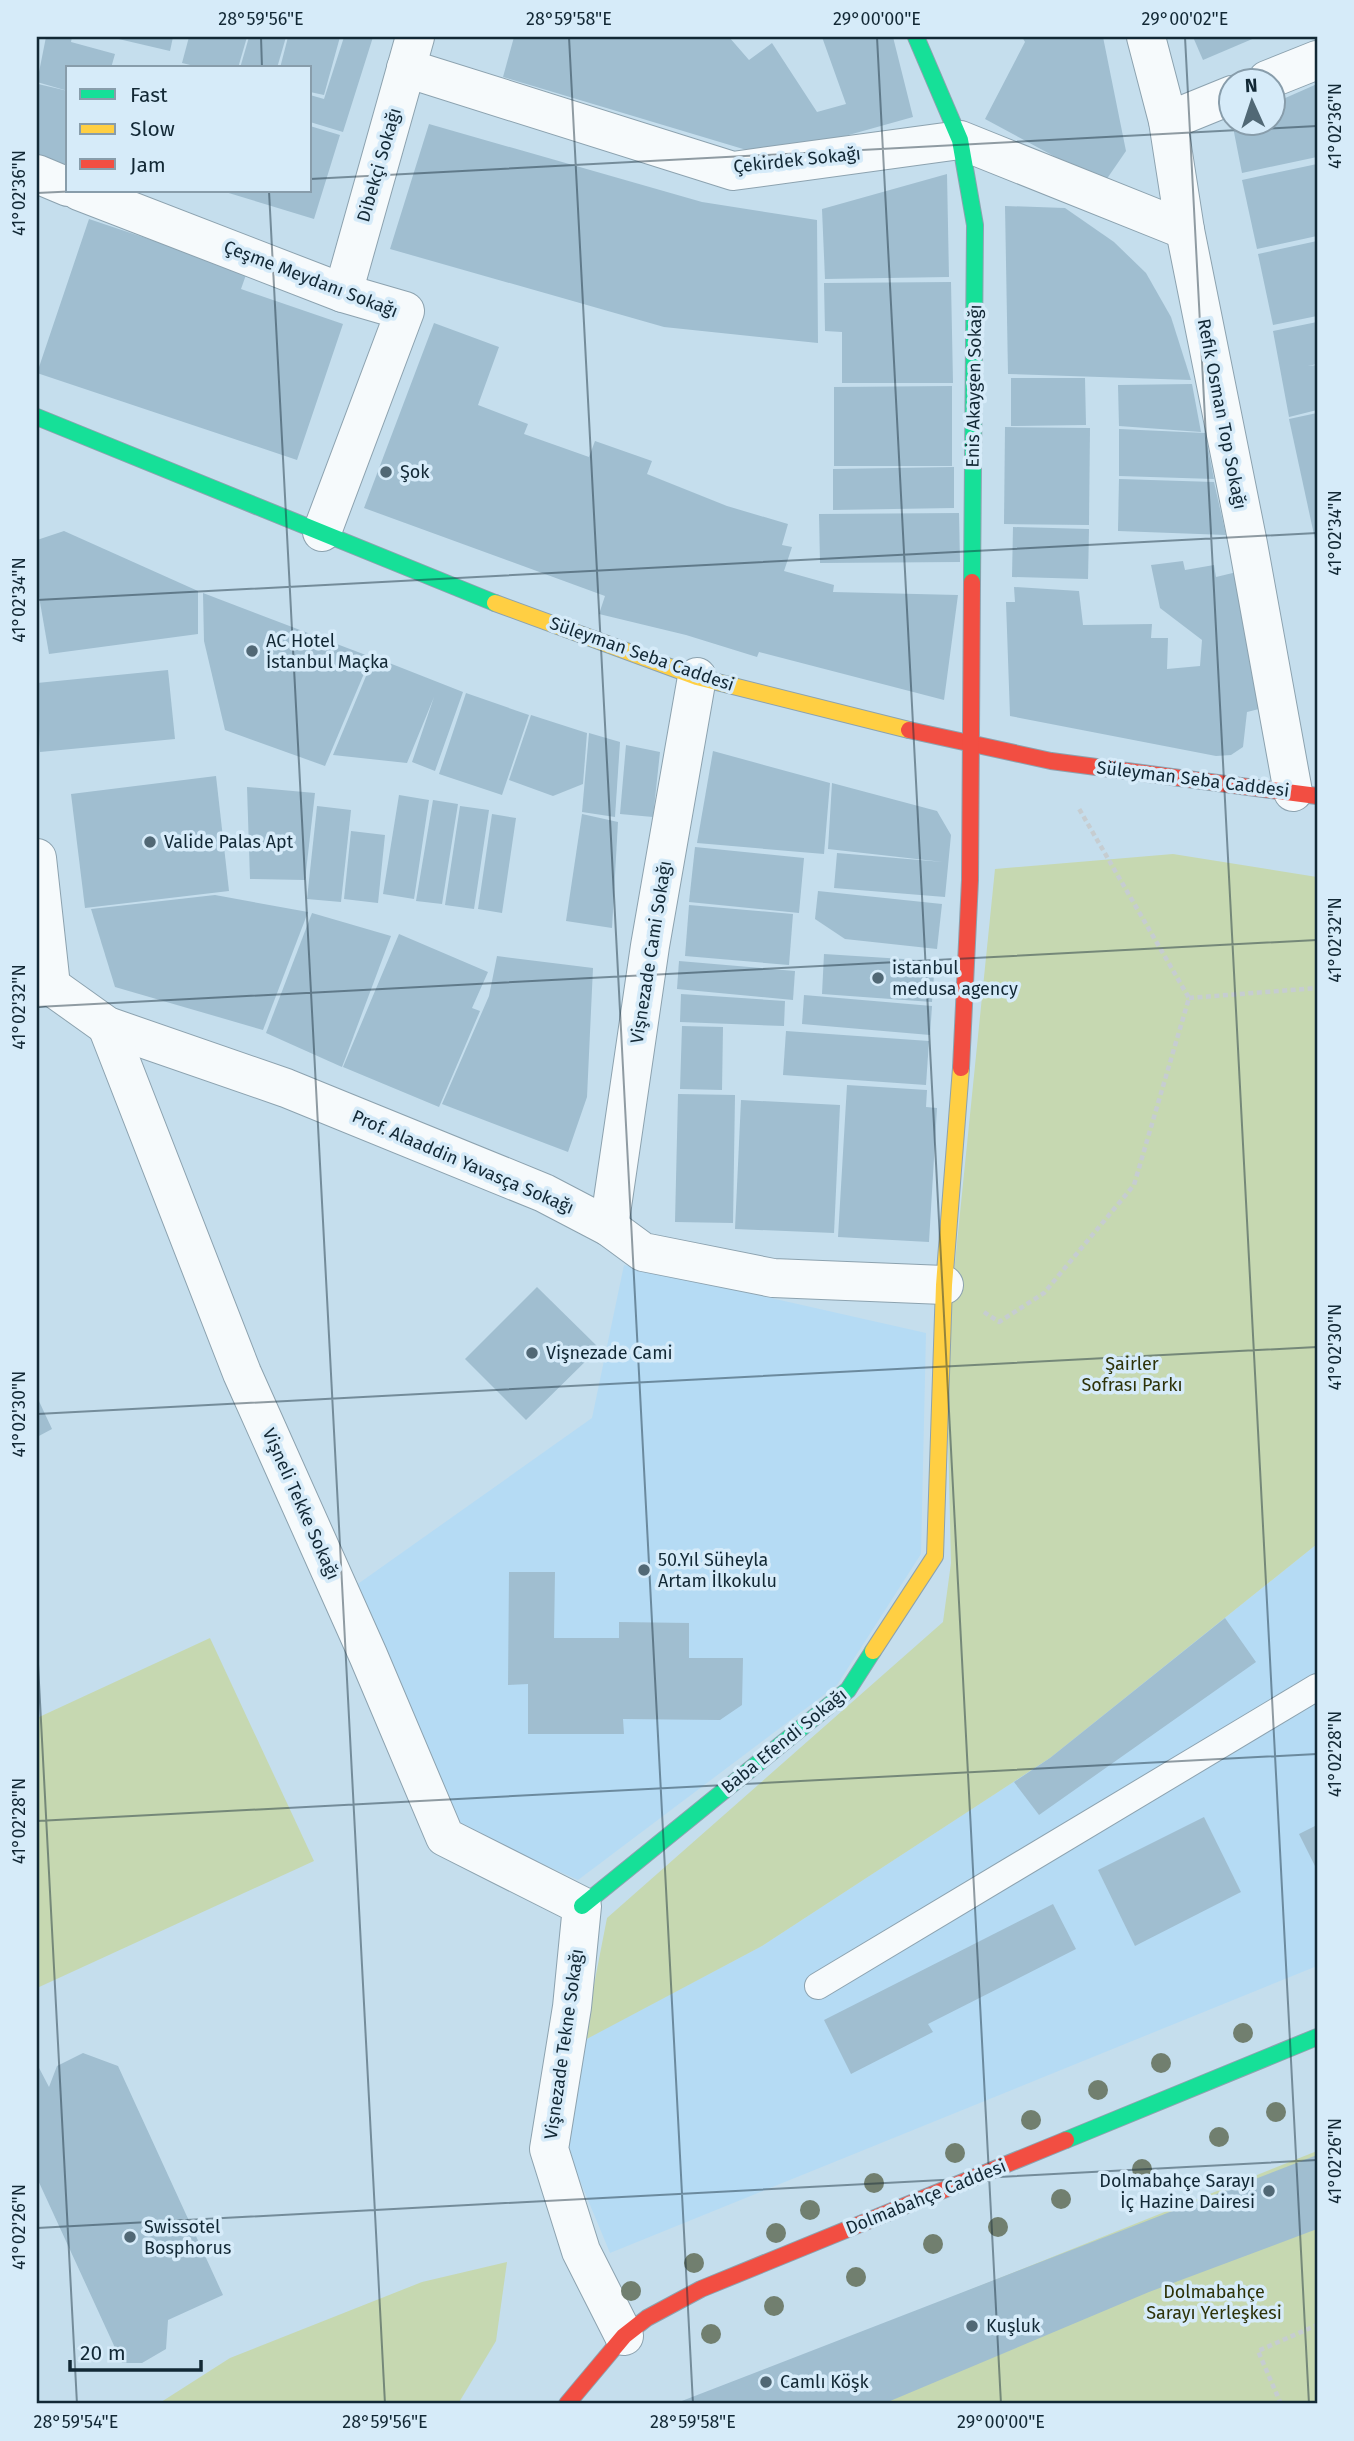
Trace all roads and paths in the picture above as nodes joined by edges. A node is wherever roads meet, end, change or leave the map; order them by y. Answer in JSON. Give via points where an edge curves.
{"nodes":[{"id":1,"x":916,"y":37,"type":"edge"},
{"id":2,"x":1146,"y":37,"type":"edge"},
{"id":3,"x":411,"y":52,"type":"edge"},
{"id":4,"x":1317,"y":60,"type":"edge"},
{"id":5,"x":1288,"y":72,"type":"edge"},
{"id":6,"x":1218,"y":100,"type":"edge"},
{"id":7,"x":1168,"y":121,"type":"junction"},
{"id":8,"x":960,"y":140,"type":"junction"},
{"id":9,"x":37,"y":174,"type":"edge"},
{"id":10,"x":66,"y":186,"type":"edge"},
{"id":11,"x":82,"y":192,"type":"edge"},
{"id":12,"x":1185,"y":230,"type":"junction"},
{"id":13,"x":343,"y":293,"type":"junction"},
{"id":14,"x":37,"y":417,"type":"edge"},
{"id":15,"x":322,"y":532,"type":"junction"},
{"id":16,"x":697,"y":677,"type":"junction"},
{"id":17,"x":970,"y":746,"type":"junction"},
{"id":18,"x":1051,"y":761,"type":"junction"},
{"id":19,"x":1305,"y":794,"type":"edge"},
{"id":20,"x":37,"y":858,"type":"edge"},
{"id":21,"x":44,"y":987,"type":"edge"},
{"id":22,"x":1317,"y":988,"type":"edge"},
{"id":23,"x":1189,"y":998,"type":"junction"},
{"id":24,"x":107,"y":1026,"type":"junction"},
{"id":25,"x":609,"y":1227,"type":"junction"},
{"id":26,"x":944,"y":1285,"type":"junction"},
{"id":27,"x":1317,"y":1687,"type":"edge"},
{"id":28,"x":582,"y":1906,"type":"junction"},
{"id":29,"x":818,"y":1986,"type":"dead end"},
{"id":30,"x":1317,"y":2037,"type":"edge"},
{"id":31,"x":1317,"y":2325,"type":"edge"},
{"id":32,"x":624,"y":2336,"type":"junction"},
{"id":33,"x":568,"y":2404,"type":"edge"},
{"id":34,"x":1280,"y":2404,"type":"edge"}],
"edges":[{"from":1,"to":8,"type":"main road","name":"Enis Akaygen Sokağı"},
{"from":2,"to":7,"type":"street","name":"Refik Osman Top Sokağı"},
{"from":3,"to":8,"type":"street","name":"Çekirdek Sokağı","via":[[733,171]]},
{"from":3,"to":13,"type":"street","name":"Dibekçi Sokağı"},
{"from":4,"to":5,"type":"street"},
{"from":6,"to":7,"type":"street"},
{"from":7,"to":12,"type":"street","name":"Refik Osman Top Sokağı"},
{"from":8,"to":12,"type":"street","name":"Çekirdek Sokağı"},
{"from":8,"to":17,"type":"main road","name":"Enis Akaygen Sokağı","via":[[975,225]]},
{"from":9,"to":10,"type":"street"},
{"from":11,"to":13,"type":"street","name":"Çeşme Meydanı Sokağı"},
{"from":12,"to":19,"type":"street","name":"Refik Osman Top Sokağı","via":[[1248,544]]},
{"from":13,"to":15,"type":"street","name":"Çeşme Meydanı Sokağı","via":[[405,311]]},
{"from":14,"to":15,"type":"main road","name":"Süleyman Seba Caddesi"},
{"from":15,"to":16,"type":"main road","name":"Süleyman Seba Caddesi","via":[[495,604]]},
{"from":16,"to":17,"type":"main road","name":"Süleyman Seba Caddesi"},
{"from":16,"to":25,"type":"street","name":"Vişnezade Cami Sokağı","via":[[650,946]]},
{"from":17,"to":18,"type":"main road","name":"Süleyman Seba Caddesi"},
{"from":17,"to":26,"type":"main road","name":"Enis Akaygen Sokağı","via":[[963,1040]]},
{"from":18,"to":19,"type":"main road","name":"Süleyman Seba Caddesi"},
{"from":18,"to":23,"type":"path"},
{"from":20,"to":21,"type":"street"},
{"from":21,"to":24,"type":"street","name":"Prof. Alaaddin Yavasça Sokağı"},
{"from":22,"to":23,"type":"path"},
{"from":23,"to":26,"type":"path","via":[[1134,1185],[1044,1293],[999,1322]]},
{"from":24,"to":25,"type":"street","name":"Prof. Alaaddin Yavasça Sokağı","via":[[286,1088],[544,1193]]},
{"from":24,"to":28,"type":"street","name":"Vişneli Tekke Sokağı","via":[[242,1373],[445,1837]]},
{"from":25,"to":26,"type":"street","name":"Prof. Alaaddin Yavasça Sokağı","via":[[643,1252],[773,1278]]},
{"from":26,"to":28,"type":"main road","name":"Baba Efendi Sokağı","via":[[935,1556],[848,1690]]},
{"from":27,"to":29,"type":"lane"},
{"from":28,"to":32,"type":"street","name":"Vişnezade Tekne Sokağı","via":[[572,2007],[549,2149],[581,2251]]},
{"from":30,"to":32,"type":"main road","name":"Dolmabahçe Caddesi","via":[[701,2289]]},
{"from":31,"to":34,"type":"path","via":[[1258,2351]]},
{"from":32,"to":33,"type":"main road","name":"Dolmabahçe Caddesi"}]}
